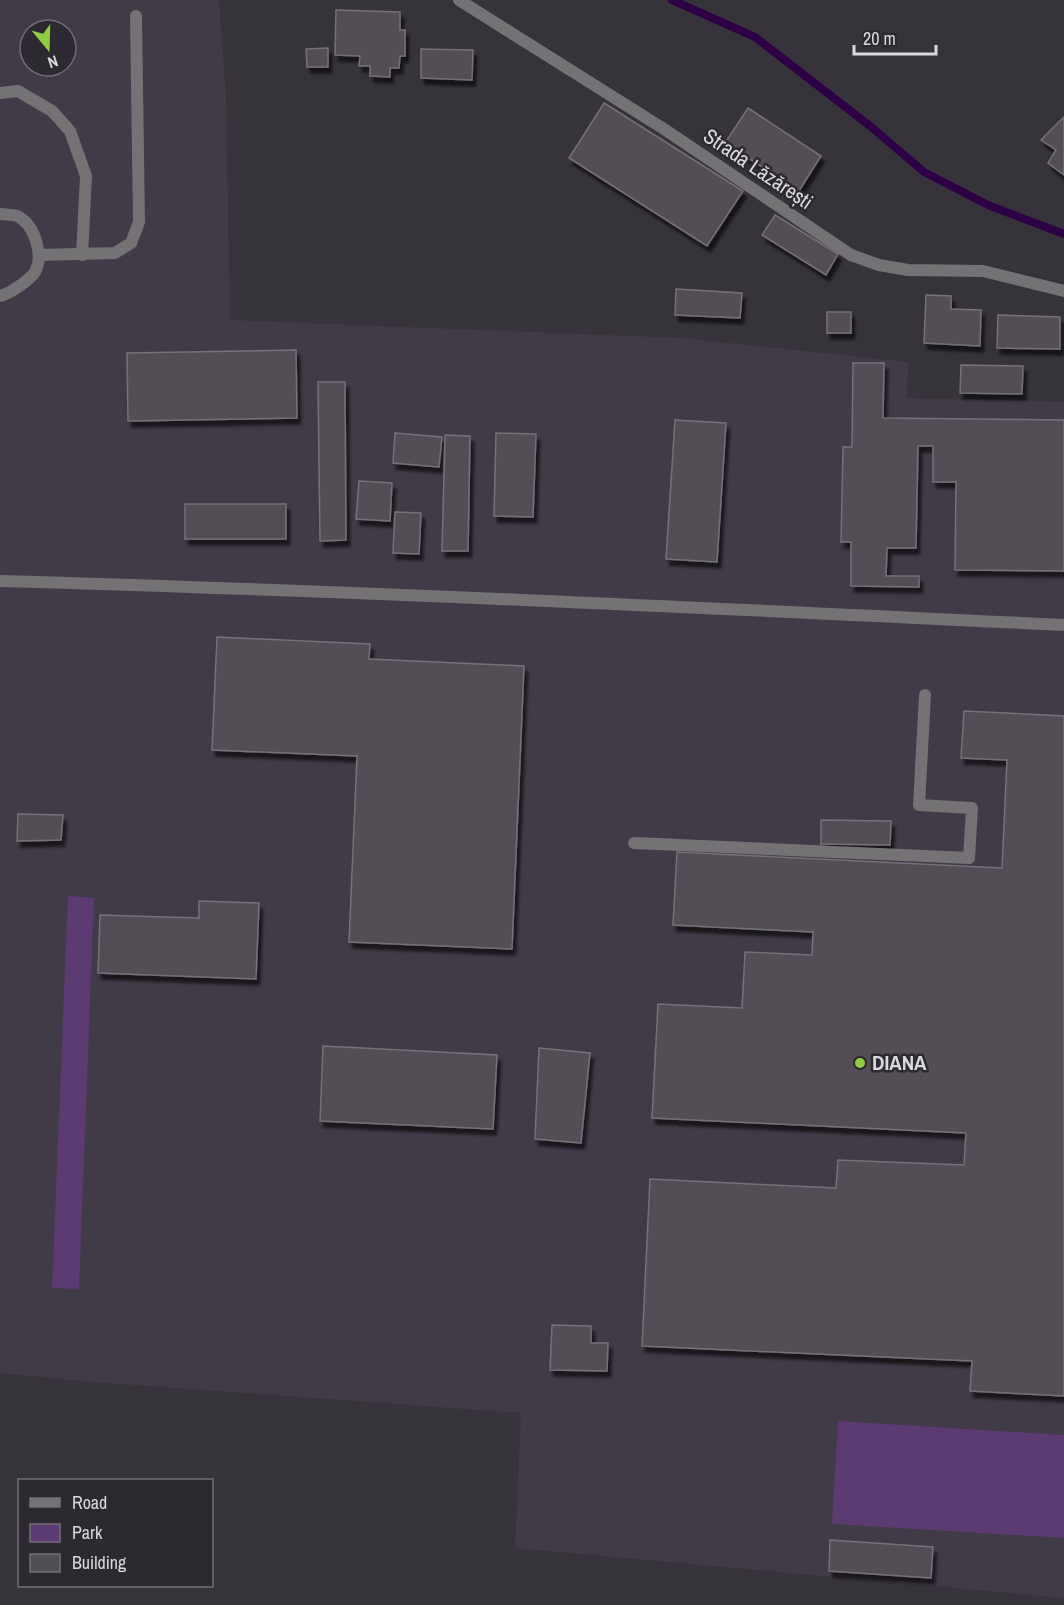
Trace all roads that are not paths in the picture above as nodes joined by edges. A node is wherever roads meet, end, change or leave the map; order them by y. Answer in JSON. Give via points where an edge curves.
{"nodes":[{"id":1,"x":459,"y":0,"type":"edge"},
{"id":2,"x":136,"y":16,"type":"dead end"},
{"id":3,"x":0,"y":93,"type":"edge"},
{"id":4,"x":0,"y":214,"type":"edge"},
{"id":5,"x":39,"y":255,"type":"junction"},
{"id":6,"x":82,"y":255,"type":"junction"},
{"id":7,"x":1064,"y":291,"type":"edge"},
{"id":8,"x":0,"y":296,"type":"edge"},
{"id":9,"x":0,"y":581,"type":"edge"},
{"id":10,"x":1064,"y":625,"type":"edge"},
{"id":11,"x":925,"y":695,"type":"dead end"},
{"id":12,"x":634,"y":843,"type":"dead end"}],
"edges":[{"from":1,"to":7,"type":"street","name":"Strada Lăzărești","via":[[664,129],[851,255],[908,270],[983,271]]},
{"from":2,"to":6,"type":"street","via":[[138,222],[131,243],[115,253]]},
{"from":3,"to":6,"type":"street","via":[[18,91],[52,111],[70,131],[86,176]]},
{"from":4,"to":5,"type":"street","via":[[18,216],[26,224],[33,232]]},
{"from":5,"to":6,"type":"street"},
{"from":5,"to":8,"type":"street","via":[[35,273],[8,295]]},
{"from":9,"to":10,"type":"street","via":[[172,585]]},
{"from":11,"to":12,"type":"street","via":[[919,805],[972,808],[969,858]]}]}
